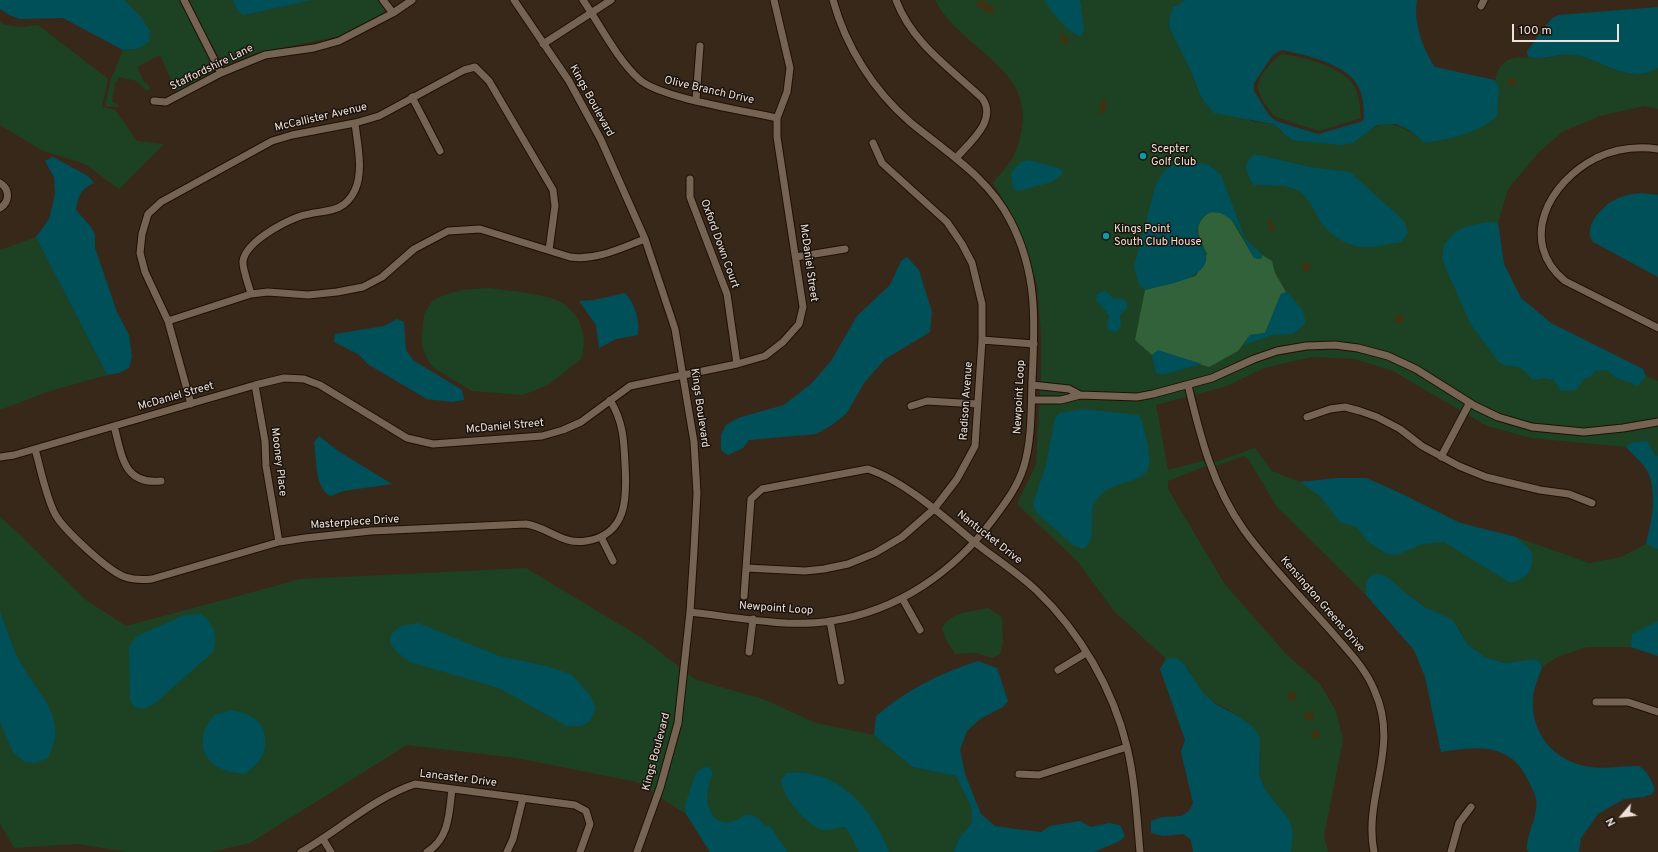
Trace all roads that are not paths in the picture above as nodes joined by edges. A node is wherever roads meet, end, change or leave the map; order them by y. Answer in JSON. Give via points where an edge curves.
{"nodes":[{"id":1,"x":184,"y":0,"type":"edge"},
{"id":2,"x":383,"y":0,"type":"edge"},
{"id":3,"x":412,"y":0,"type":"edge"},
{"id":4,"x":514,"y":0,"type":"edge"},
{"id":5,"x":583,"y":0,"type":"edge"},
{"id":6,"x":611,"y":0,"type":"edge"},
{"id":7,"x":774,"y":0,"type":"edge"},
{"id":8,"x":833,"y":0,"type":"edge"},
{"id":9,"x":896,"y":0,"type":"edge"},
{"id":10,"x":392,"y":13,"type":"junction"},
{"id":11,"x":591,"y":13,"type":"junction"},
{"id":12,"x":543,"y":44,"type":"junction"},
{"id":13,"x":700,"y":46,"type":"dead end"},
{"id":14,"x":221,"y":73,"type":"junction"},
{"id":15,"x":412,"y":97,"type":"junction"},
{"id":16,"x":696,"y":100,"type":"junction"},
{"id":17,"x":154,"y":101,"type":"dead end"},
{"id":18,"x":777,"y":118,"type":"junction"},
{"id":19,"x":355,"y":123,"type":"junction"},
{"id":20,"x":874,"y":144,"type":"dead end"},
{"id":21,"x":1658,"y":148,"type":"edge"},
{"id":22,"x":440,"y":151,"type":"dead end"},
{"id":23,"x":956,"y":158,"type":"junction"},
{"id":24,"x":690,"y":179,"type":"dead end"},
{"id":25,"x":0,"y":183,"type":"edge"},
{"id":26,"x":0,"y":208,"type":"edge"},
{"id":27,"x":645,"y":239,"type":"junction"},
{"id":28,"x":845,"y":249,"type":"dead end"},
{"id":29,"x":549,"y":250,"type":"junction"},
{"id":30,"x":796,"y":257,"type":"junction"},
{"id":31,"x":250,"y":294,"type":"junction"},
{"id":32,"x":168,"y":321,"type":"junction"},
{"id":33,"x":1658,"y":328,"type":"edge"},
{"id":34,"x":982,"y":340,"type":"junction"},
{"id":35,"x":1034,"y":344,"type":"junction"},
{"id":36,"x":737,"y":364,"type":"junction"},
{"id":37,"x":684,"y":374,"type":"junction"},
{"id":38,"x":255,"y":385,"type":"junction"},
{"id":39,"x":1032,"y":385,"type":"junction"},
{"id":40,"x":1188,"y":385,"type":"junction"},
{"id":41,"x":1080,"y":395,"type":"junction"},
{"id":42,"x":610,"y":400,"type":"junction"},
{"id":43,"x":1032,"y":400,"type":"junction"},
{"id":44,"x":191,"y":404,"type":"junction"},
{"id":45,"x":977,"y":404,"type":"junction"},
{"id":46,"x":1469,"y":404,"type":"junction"},
{"id":47,"x":911,"y":406,"type":"dead end"},
{"id":48,"x":1307,"y":417,"type":"dead end"},
{"id":49,"x":1658,"y":422,"type":"edge"},
{"id":50,"x":114,"y":426,"type":"junction"},
{"id":51,"x":35,"y":449,"type":"junction"},
{"id":52,"x":0,"y":457,"type":"edge"},
{"id":53,"x":1441,"y":457,"type":"junction"},
{"id":54,"x":161,"y":481,"type":"dead end"},
{"id":55,"x":1592,"y":502,"type":"dead end"},
{"id":56,"x":934,"y":509,"type":"junction"},
{"id":57,"x":601,"y":536,"type":"junction"},
{"id":58,"x":280,"y":542,"type":"junction"},
{"id":59,"x":976,"y":543,"type":"junction"},
{"id":60,"x":613,"y":561,"type":"dead end"},
{"id":61,"x":746,"y":568,"type":"junction"},
{"id":62,"x":744,"y":596,"type":"dead end"},
{"id":63,"x":902,"y":598,"type":"junction"},
{"id":64,"x":690,"y":612,"type":"junction"},
{"id":65,"x":753,"y":619,"type":"junction"},
{"id":66,"x":830,"y":622,"type":"junction"},
{"id":67,"x":920,"y":630,"type":"dead end"},
{"id":68,"x":749,"y":652,"type":"dead end"},
{"id":69,"x":1086,"y":653,"type":"junction"},
{"id":70,"x":1058,"y":670,"type":"dead end"},
{"id":71,"x":841,"y":681,"type":"dead end"},
{"id":72,"x":1596,"y":702,"type":"dead end"},
{"id":73,"x":1658,"y":712,"type":"edge"},
{"id":74,"x":1127,"y":747,"type":"junction"},
{"id":75,"x":1019,"y":774,"type":"dead end"},
{"id":76,"x":452,"y":788,"type":"junction"},
{"id":77,"x":523,"y":798,"type":"junction"},
{"id":78,"x":1471,"y":807,"type":"dead end"},
{"id":79,"x":323,"y":839,"type":"junction"},
{"id":80,"x":300,"y":852,"type":"edge"},
{"id":81,"x":331,"y":852,"type":"edge"},
{"id":82,"x":428,"y":852,"type":"edge"},
{"id":83,"x":507,"y":852,"type":"edge"},
{"id":84,"x":580,"y":852,"type":"edge"},
{"id":85,"x":638,"y":852,"type":"edge"},
{"id":86,"x":1140,"y":852,"type":"edge"},
{"id":87,"x":1374,"y":852,"type":"edge"},
{"id":88,"x":1451,"y":852,"type":"edge"}],
"edges":[{"from":1,"to":14,"type":"street"},
{"from":2,"to":10,"type":"street"},
{"from":3,"to":10,"type":"street","name":"Staffordshire Lane"},
{"from":4,"to":12,"type":"street","name":"Kings Boulevard"},
{"from":5,"to":11,"type":"street","name":"Olive Branch Drive"},
{"from":6,"to":11,"type":"street"},
{"from":7,"to":18,"type":"street","name":"McDaniel Street","via":[[790,68],[787,92]]},
{"from":8,"to":23,"type":"street","name":"Newpoint Loop","via":[[846,36],[872,82],[891,104]]},
{"from":9,"to":23,"type":"street","via":[[908,25],[919,40],[982,98],[987,106],[986,121]]},
{"from":10,"to":14,"type":"street","name":"Staffordshire Lane","via":[[339,41],[314,48],[265,55]]},
{"from":11,"to":12,"type":"street"},
{"from":11,"to":16,"type":"street","name":"Olive Branch Drive","via":[[627,66],[640,80],[655,89]]},
{"from":12,"to":27,"type":"street","name":"Kings Boulevard","via":[[569,81],[600,140]]},
{"from":13,"to":16,"type":"street"},
{"from":14,"to":17,"type":"street","name":"Staffordshire Lane","via":[[166,102]]},
{"from":15,"to":19,"type":"street","name":"McCallister Avenue","via":[[379,116]]},
{"from":15,"to":22,"type":"street"},
{"from":15,"to":29,"type":"street","name":"McCallister Avenue","via":[[464,70],[475,67],[489,81],[553,190],[555,206]]},
{"from":16,"to":18,"type":"street","name":"Olive Branch Drive"},
{"from":18,"to":30,"type":"street","name":"McDaniel Street","via":[[777,137]]},
{"from":19,"to":31,"type":"street","via":[[360,163],[356,188],[347,204],[334,210],[298,217],[265,234],[250,246],[243,262]]},
{"from":19,"to":32,"type":"street","name":"McCallister Avenue","via":[[272,141],[161,202],[148,214],[140,253],[145,272]]},
{"from":20,"to":34,"type":"street","name":"Radison Avenue","via":[[882,163],[947,222],[962,244],[972,263],[980,298]]},
{"from":21,"to":33,"type":"street","via":[[1622,149],[1600,156],[1583,167],[1565,182],[1551,201],[1542,218],[1541,233],[1547,260],[1565,281]]},
{"from":23,"to":35,"type":"street","name":"Newpoint Loop","via":[[984,183],[996,198],[1020,242],[1034,299]]},
{"from":24,"to":36,"type":"street","name":"Oxford Down Court","via":[[690,197],[727,294]]},
{"from":25,"to":26,"type":"street","via":[[7,190],[8,196]]},
{"from":27,"to":29,"type":"street","via":[[584,259]]},
{"from":27,"to":37,"type":"street","name":"Kings Boulevard","via":[[675,329]]},
{"from":28,"to":30,"type":"street"},
{"from":29,"to":31,"type":"street","via":[[480,229],[448,231],[414,249],[382,277],[363,287],[308,294]]},
{"from":30,"to":36,"type":"street","name":"McDaniel Street","via":[[803,307],[799,324],[783,342],[765,356]]},
{"from":31,"to":32,"type":"street"},
{"from":32,"to":44,"type":"street","name":"McCallister Avenue"},
{"from":34,"to":35,"type":"street"},
{"from":34,"to":45,"type":"street","name":"Radison Avenue"},
{"from":35,"to":39,"type":"street","name":"Newpoint Loop"},
{"from":36,"to":37,"type":"street","name":"McDaniel Street"},
{"from":37,"to":42,"type":"street","name":"McDaniel Street","via":[[630,386]]},
{"from":37,"to":64,"type":"street","name":"Kings Boulevard","via":[[694,442],[697,493]]},
{"from":38,"to":42,"type":"street","name":"McDaniel Street","via":[[284,378],[304,379],[407,438],[433,444],[553,434],[581,422]]},
{"from":38,"to":44,"type":"street","name":"McDaniel Street"},
{"from":38,"to":58,"type":"street","name":"Mooney Place","via":[[266,441],[266,466]]},
{"from":39,"to":41,"type":"street","via":[[1069,389]]},
{"from":39,"to":43,"type":"street","name":"Newpoint Loop"},
{"from":40,"to":41,"type":"street","via":[[1137,397]]},
{"from":40,"to":46,"type":"street","via":[[1219,376],[1277,351],[1306,346],[1343,346],[1372,351],[1405,364]]},
{"from":40,"to":87,"type":"street","name":"Kensington Greens Drive","via":[[1211,468],[1244,530],[1356,660],[1375,691],[1381,708],[1384,749],[1373,815],[1371,837]]},
{"from":41,"to":43,"type":"street","via":[[1061,400]]},
{"from":42,"to":57,"type":"street","name":"Masterpiece Drive","via":[[622,426],[626,498],[624,511],[619,520],[611,530]]},
{"from":43,"to":59,"type":"street","name":"Newpoint Loop","via":[[1024,468],[1014,491]]},
{"from":44,"to":50,"type":"street","name":"McDaniel Street"},
{"from":45,"to":47,"type":"street","via":[[927,401]]},
{"from":45,"to":56,"type":"street","name":"Radison Avenue","via":[[974,446],[957,479]]},
{"from":46,"to":49,"type":"street","via":[[1516,423],[1560,431],[1605,430]]},
{"from":46,"to":53,"type":"street"},
{"from":48,"to":53,"type":"street","via":[[1345,407],[1360,411],[1383,420]]},
{"from":50,"to":51,"type":"street","name":"McDaniel Street"},
{"from":50,"to":54,"type":"street","via":[[130,473],[145,482]]},
{"from":51,"to":52,"type":"street","name":"McDaniel Street"},
{"from":51,"to":58,"type":"street","name":"Masterpiece Drive","via":[[59,521],[105,565],[124,577],[144,580],[159,578]]},
{"from":53,"to":55,"type":"street","via":[[1486,477],[1569,494]]},
{"from":56,"to":59,"type":"street","name":"Nantucket Drive"},
{"from":56,"to":61,"type":"street","name":"Radison Avenue","via":[[902,537],[875,553],[848,564],[805,571]]},
{"from":56,"to":61,"type":"street","name":"Nantucket Drive","via":[[881,473],[868,469],[762,490],[751,499]]},
{"from":57,"to":58,"type":"street","name":"Masterpiece Drive","via":[[586,541],[570,542],[539,527],[519,524],[371,531]]},
{"from":57,"to":60,"type":"street"},
{"from":59,"to":63,"type":"street","name":"Newpoint Loop","via":[[948,569]]},
{"from":59,"to":69,"type":"street","name":"Nantucket Drive","via":[[1036,591],[1068,626]]},
{"from":61,"to":62,"type":"street","name":"Nantucket Drive"},
{"from":63,"to":66,"type":"street","name":"Newpoint Loop","via":[[859,616]]},
{"from":63,"to":67,"type":"street"},
{"from":64,"to":65,"type":"street","name":"Newpoint Loop"},
{"from":64,"to":85,"type":"street","name":"Kings Boulevard","via":[[678,723],[660,788]]},
{"from":65,"to":66,"type":"street","name":"Newpoint Loop","via":[[801,624]]},
{"from":65,"to":68,"type":"street"},
{"from":66,"to":71,"type":"street"},
{"from":69,"to":70,"type":"street"},
{"from":69,"to":74,"type":"street","name":"Nantucket Drive","via":[[1114,707]]},
{"from":72,"to":73,"type":"street","via":[[1628,702]]},
{"from":74,"to":75,"type":"street","via":[[1039,775]]},
{"from":74,"to":86,"type":"street","name":"Nantucket Drive"},
{"from":76,"to":77,"type":"street","name":"Lancaster Drive"},
{"from":76,"to":79,"type":"street","name":"Lancaster Drive","via":[[415,784],[396,790]]},
{"from":76,"to":82,"type":"street","via":[[447,828],[441,841]]},
{"from":77,"to":83,"type":"street","via":[[513,839]]},
{"from":77,"to":84,"type":"street","name":"Lancaster Drive","via":[[575,805],[586,811],[590,824]]},
{"from":78,"to":88,"type":"street","via":[[1459,823]]},
{"from":79,"to":80,"type":"street","name":"Lancaster Drive"},
{"from":79,"to":81,"type":"street"}]}
